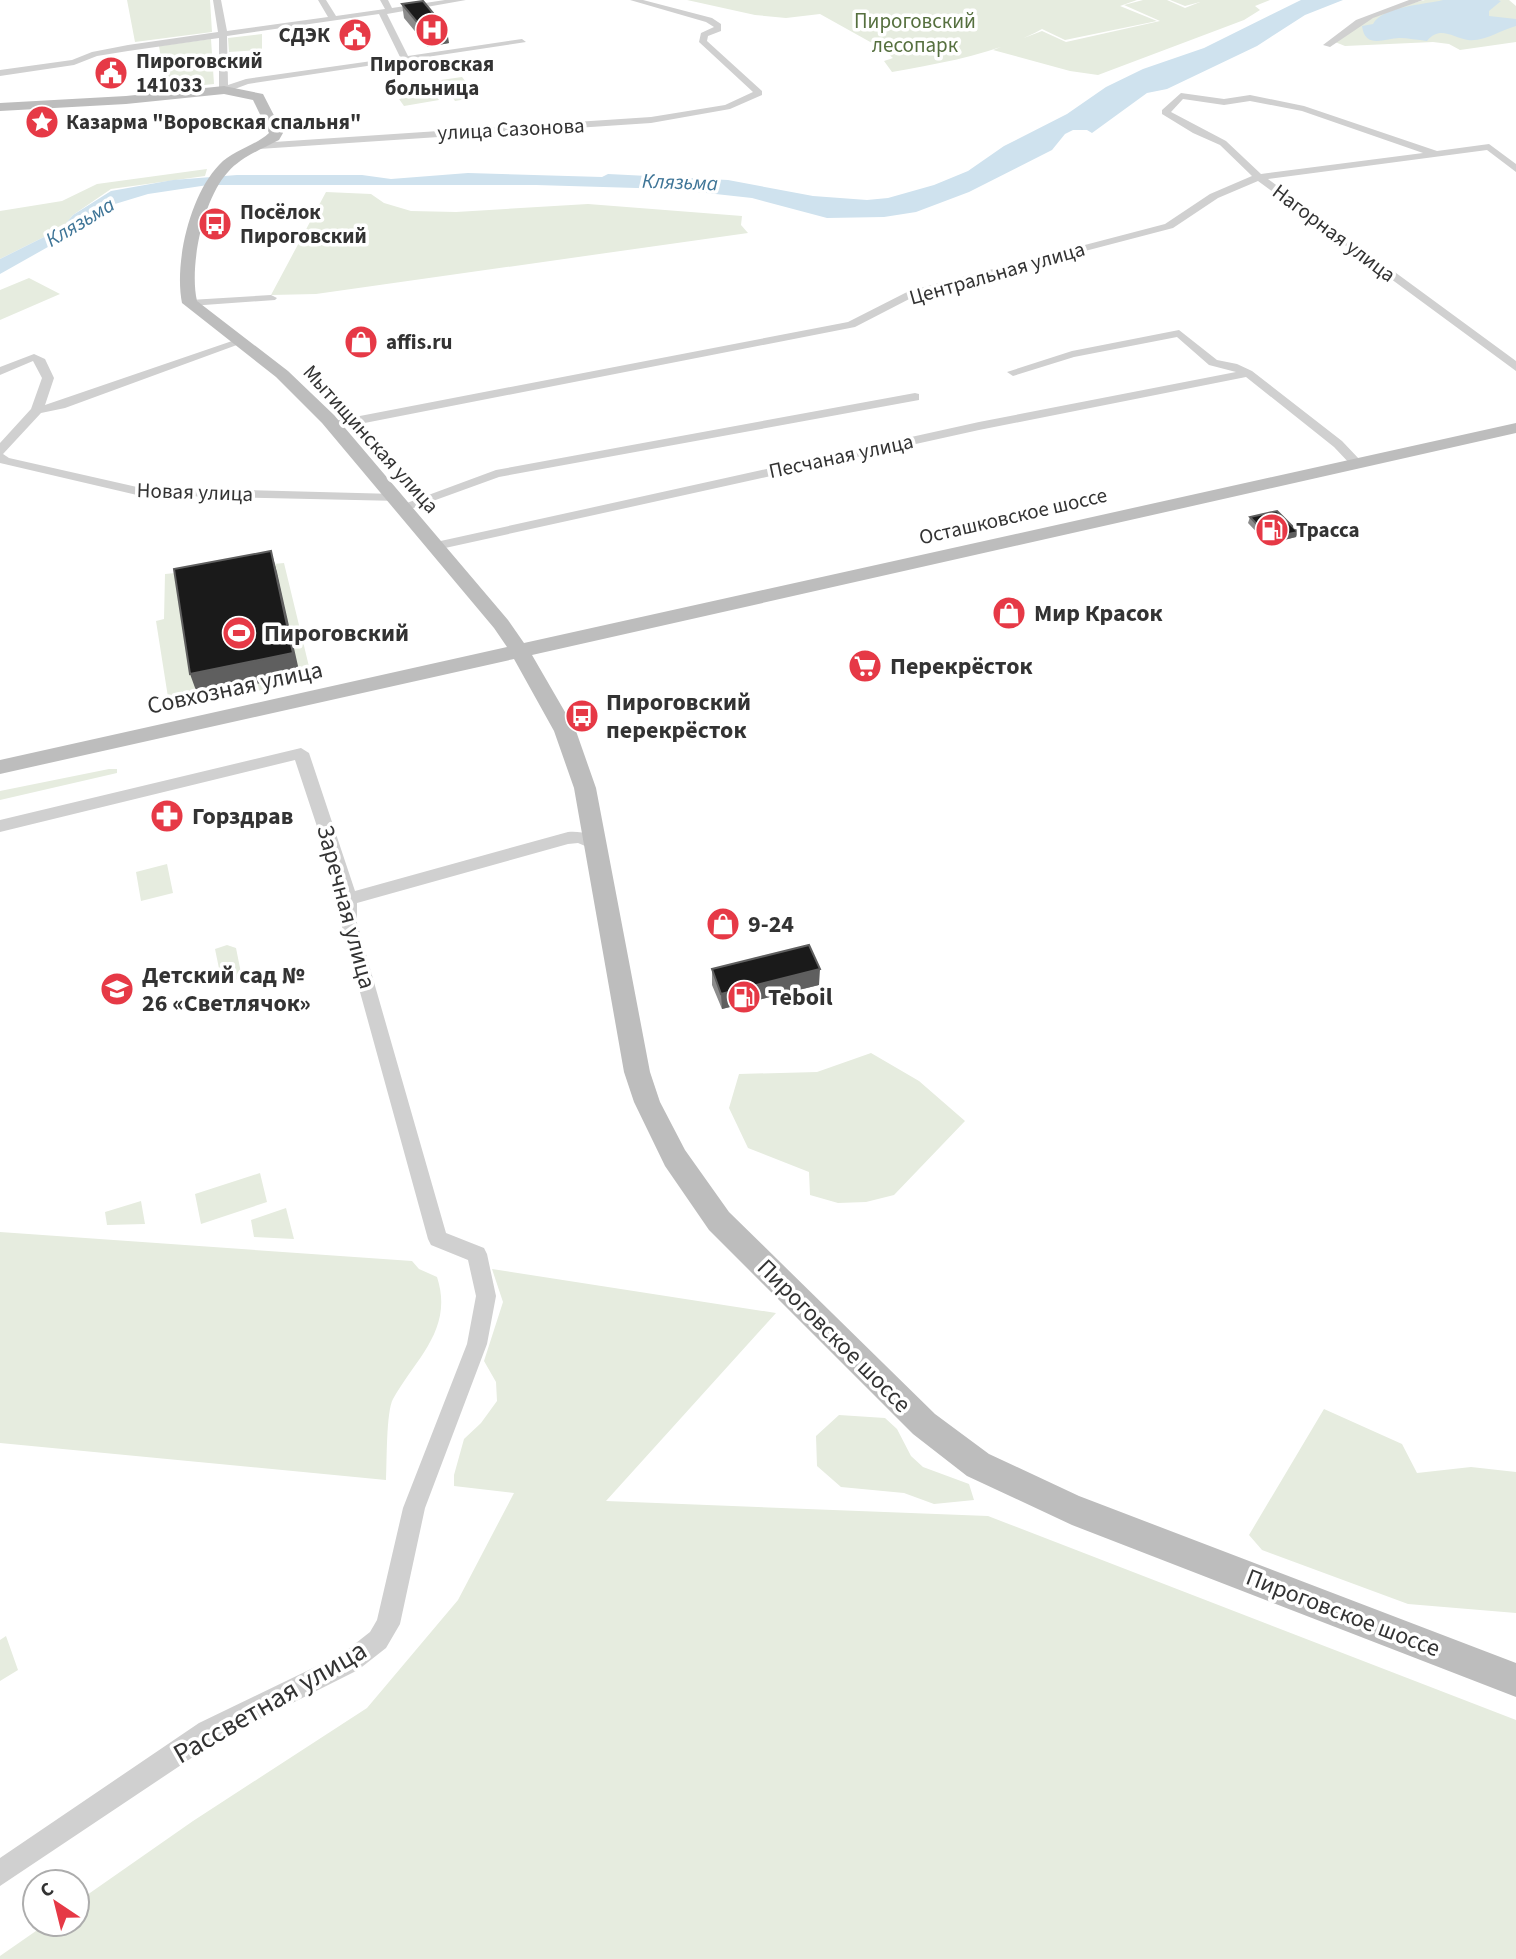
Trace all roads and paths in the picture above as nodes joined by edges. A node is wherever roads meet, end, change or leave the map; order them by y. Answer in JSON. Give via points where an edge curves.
{"nodes":[{"id":1,"x":217,"y":0,"type":"edge"},
{"id":2,"x":323,"y":0,"type":"edge"},
{"id":3,"x":384,"y":0,"type":"edge"},
{"id":4,"x":462,"y":0,"type":"edge"},
{"id":5,"x":634,"y":0,"type":"edge"},
{"id":6,"x":1419,"y":0,"type":"edge"},
{"id":7,"x":425,"y":2,"type":"edge"},
{"id":8,"x":382,"y":13,"type":"junction"},
{"id":9,"x":334,"y":20,"type":"junction"},
{"id":10,"x":223,"y":36,"type":"junction"},
{"id":11,"x":522,"y":42,"type":"dead end"},
{"id":12,"x":1327,"y":45,"type":"dead end"},
{"id":13,"x":405,"y":58,"type":"junction"},
{"id":14,"x":0,"y":73,"type":"edge"},
{"id":15,"x":224,"y":90,"type":"junction"},
{"id":16,"x":0,"y":107,"type":"edge"},
{"id":17,"x":259,"y":146,"type":"junction"},
{"id":18,"x":1438,"y":155,"type":"junction"},
{"id":19,"x":1516,"y":169,"type":"edge"},
{"id":20,"x":1259,"y":177,"type":"junction"},
{"id":21,"x":271,"y":298,"type":"dead end"},
{"id":22,"x":190,"y":303,"type":"junction"},
{"id":23,"x":239,"y":342,"type":"junction"},
{"id":24,"x":1516,"y":367,"type":"edge"},
{"id":25,"x":0,"y":371,"type":"edge"},
{"id":26,"x":1013,"y":372,"type":"dead end"},
{"id":27,"x":1248,"y":373,"type":"junction"},
{"id":28,"x":915,"y":397,"type":"dead end"},
{"id":29,"x":37,"y":410,"type":"junction"},
{"id":30,"x":334,"y":425,"type":"junction"},
{"id":31,"x":1516,"y":428,"type":"edge"},
{"id":32,"x":0,"y":451,"type":"edge"},
{"id":33,"x":0,"y":457,"type":"edge"},
{"id":34,"x":1356,"y":463,"type":"junction"},
{"id":35,"x":399,"y":502,"type":"junction"},
{"id":36,"x":436,"y":546,"type":"junction"},
{"id":37,"x":522,"y":651,"type":"junction"},
{"id":38,"x":0,"y":766,"type":"edge"},
{"id":39,"x":0,"y":826,"type":"edge"},
{"id":40,"x":586,"y":835,"type":"junction"},
{"id":41,"x":349,"y":899,"type":"junction"},
{"id":42,"x":438,"y":1239,"type":"joint"},
{"id":43,"x":1516,"y":1680,"type":"edge"},
{"id":44,"x":0,"y":1873,"type":"edge"}],
"edges":[{"from":1,"to":10,"type":"street"},
{"from":2,"to":9,"type":"street"},
{"from":3,"to":8,"type":"street","via":[[390,10]]},
{"from":4,"to":7,"type":"street"},
{"from":5,"to":17,"type":"street","name":"улица Сазонова","via":[[718,26],[704,35],[703,42],[759,93],[727,107],[651,120]]},
{"from":6,"to":12,"type":"street","via":[[1359,20]]},
{"from":7,"to":8,"type":"street"},
{"from":8,"to":9,"type":"street"},
{"from":8,"to":13,"type":"street"},
{"from":9,"to":10,"type":"street"},
{"from":10,"to":14,"type":"street","via":[[128,48]]},
{"from":10,"to":15,"type":"street"},
{"from":11,"to":13,"type":"street"},
{"from":13,"to":15,"type":"street","via":[[246,82]]},
{"from":15,"to":16,"type":"main road"},
{"from":15,"to":17,"type":"main road","via":[[262,102],[276,133]]},
{"from":17,"to":22,"type":"main road","via":[[221,171],[211,189],[185,279]]},
{"from":18,"to":19,"type":"street","name":"Центральная улица","via":[[1489,147]]},
{"from":18,"to":20,"type":"street","name":"Центральная улица"},
{"from":18,"to":20,"type":"street","name":"Нагорная улица","via":[[1344,121],[1250,98],[1224,102],[1185,96],[1166,112],[1223,143]]},
{"from":20,"to":24,"type":"street","name":"Нагорная улица"},
{"from":20,"to":30,"type":"street","name":"Центральная улица","via":[[1214,196],[1160,229],[913,293],[851,325]]},
{"from":21,"to":22,"type":"street"},
{"from":22,"to":23,"type":"main road","name":"Мытищинская улица"},
{"from":23,"to":29,"type":"street"},
{"from":23,"to":30,"type":"main road","name":"Мытищинская улица","via":[[282,374]]},
{"from":25,"to":29,"type":"street","via":[[34,357],[41,361],[48,379]]},
{"from":26,"to":27,"type":"street","via":[[1072,354],[1179,333],[1213,363]]},
{"from":27,"to":34,"type":"street"},
{"from":27,"to":36,"type":"street","name":"Песчаная улица","via":[[979,426]]},
{"from":28,"to":35,"type":"street","via":[[496,474]]},
{"from":29,"to":32,"type":"street"},
{"from":30,"to":35,"type":"main road","name":"Мытищинская улица"},
{"from":31,"to":34,"type":"main road","name":"Осташковское шоссе"},
{"from":33,"to":35,"type":"street","name":"Новая улица","via":[[137,491]]},
{"from":34,"to":37,"type":"main road","name":"Осташковское шоссе"},
{"from":35,"to":36,"type":"main road","name":"Мытищинская улица"},
{"from":36,"to":37,"type":"main road","name":"Мытищинская улица"},
{"from":37,"to":38,"type":"main road","name":"Совхозная улица"},
{"from":37,"to":40,"type":"main road","name":"Пироговское шоссе","via":[[565,731],[585,788]]},
{"from":39,"to":41,"type":"street","name":"Заречная улица","via":[[301,752]]},
{"from":40,"to":41,"type":"street"},
{"from":40,"to":43,"type":"main road","name":"Пироговское шоссе","via":[[637,1072],[675,1158],[719,1221],[924,1424],[978,1465],[1072,1509]]},
{"from":41,"to":42,"type":"street","name":"Заречная улица","via":[[349,923]]},
{"from":42,"to":44,"type":"street","name":"Рассветная улица","via":[[477,1254],[486,1296],[477,1344],[414,1508],[393,1608],[378,1640],[350,1662],[208,1732]]}]}
